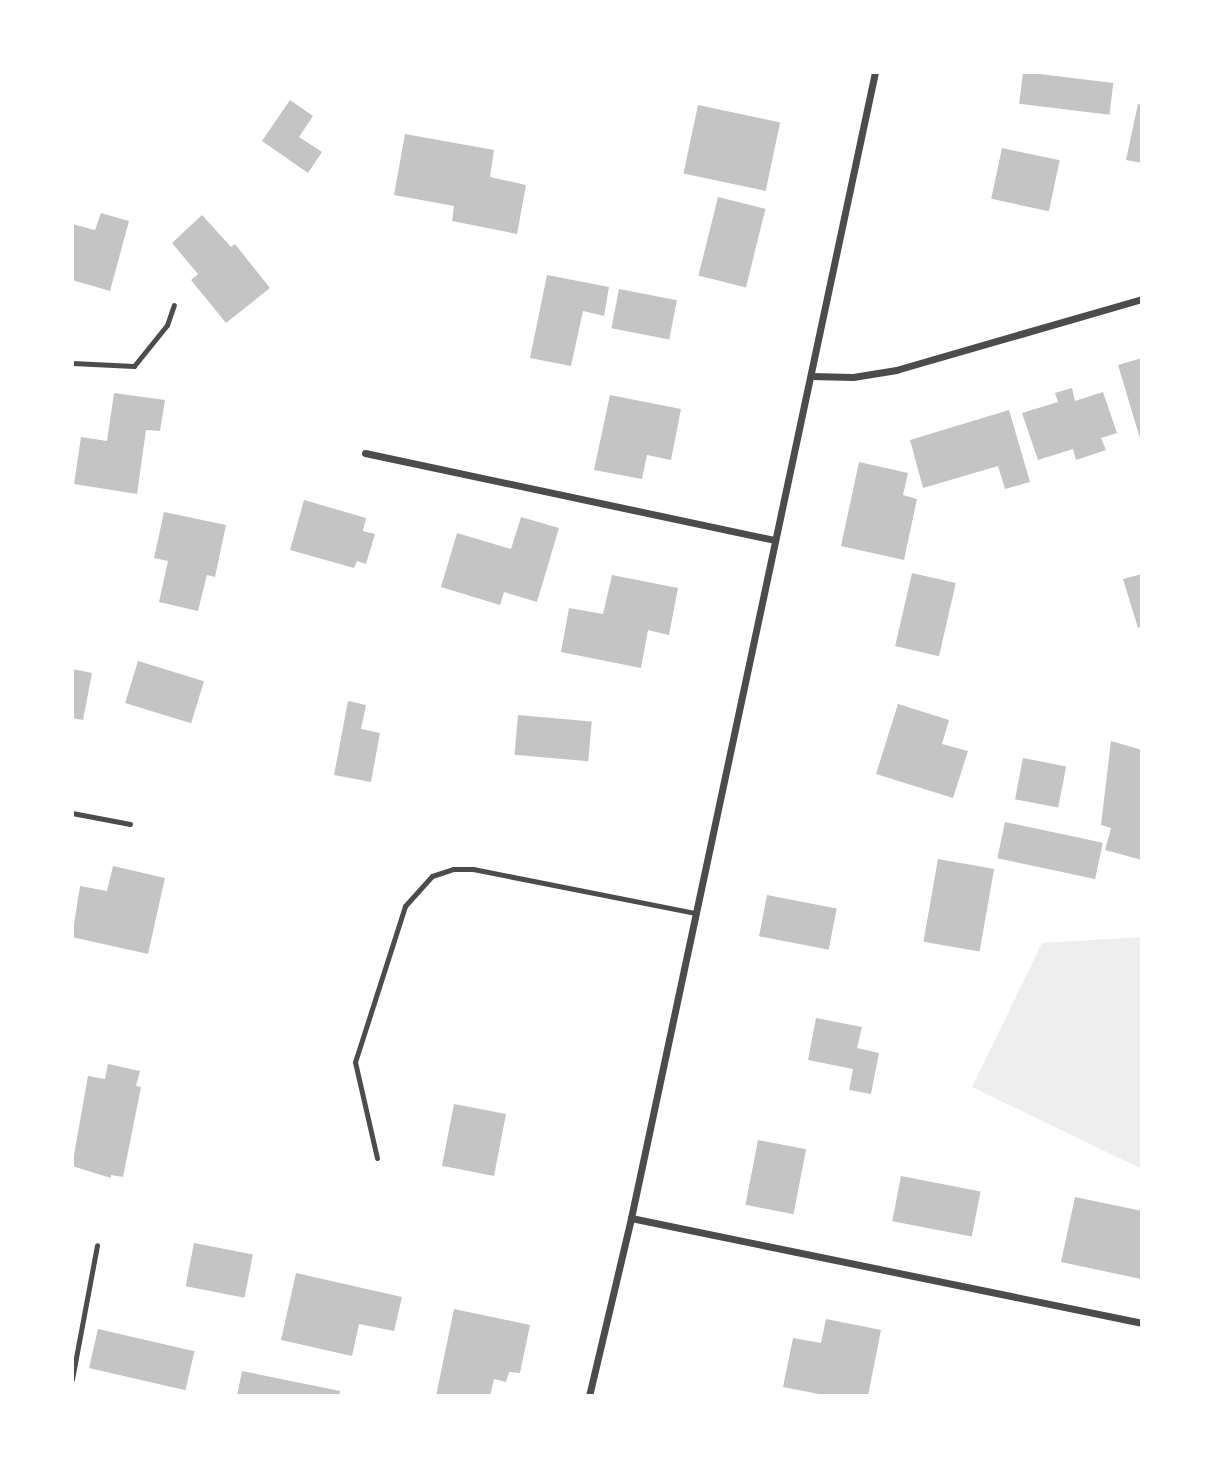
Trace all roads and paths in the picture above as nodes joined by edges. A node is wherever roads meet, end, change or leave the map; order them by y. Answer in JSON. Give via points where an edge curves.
{"nodes":[{"id":1,"x":876,"y":72,"type":"edge"},
{"id":2,"x":1142,"y":299,"type":"edge"},
{"id":3,"x":174,"y":305,"type":"dead end"},
{"id":4,"x":72,"y":363,"type":"edge"},
{"id":5,"x":811,"y":376,"type":"junction"},
{"id":6,"x":365,"y":453,"type":"dead end"},
{"id":7,"x":773,"y":540,"type":"junction"},
{"id":8,"x":72,"y":813,"type":"edge"},
{"id":9,"x":130,"y":824,"type":"dead end"},
{"id":10,"x":696,"y":913,"type":"junction"},
{"id":11,"x":377,"y":1158,"type":"dead end"},
{"id":12,"x":631,"y":1218,"type":"junction"},
{"id":13,"x":97,"y":1245,"type":"dead end"},
{"id":14,"x":1142,"y":1323,"type":"edge"},
{"id":15,"x":72,"y":1379,"type":"edge"},
{"id":16,"x":589,"y":1396,"type":"edge"}],
"edges":[{"from":1,"to":5,"type":"street"},
{"from":2,"to":5,"type":"street","via":[[896,370],[853,377]]},
{"from":3,"to":4,"type":"lane","via":[[167,325],[134,366]]},
{"from":5,"to":7,"type":"street"},
{"from":6,"to":7,"type":"street"},
{"from":7,"to":10,"type":"street"},
{"from":8,"to":9,"type":"lane"},
{"from":10,"to":11,"type":"lane","via":[[473,869],[432,876],[405,906],[355,1062]]},
{"from":10,"to":12,"type":"street"},
{"from":12,"to":14,"type":"street"},
{"from":12,"to":16,"type":"street"},
{"from":13,"to":15,"type":"lane"}]}
